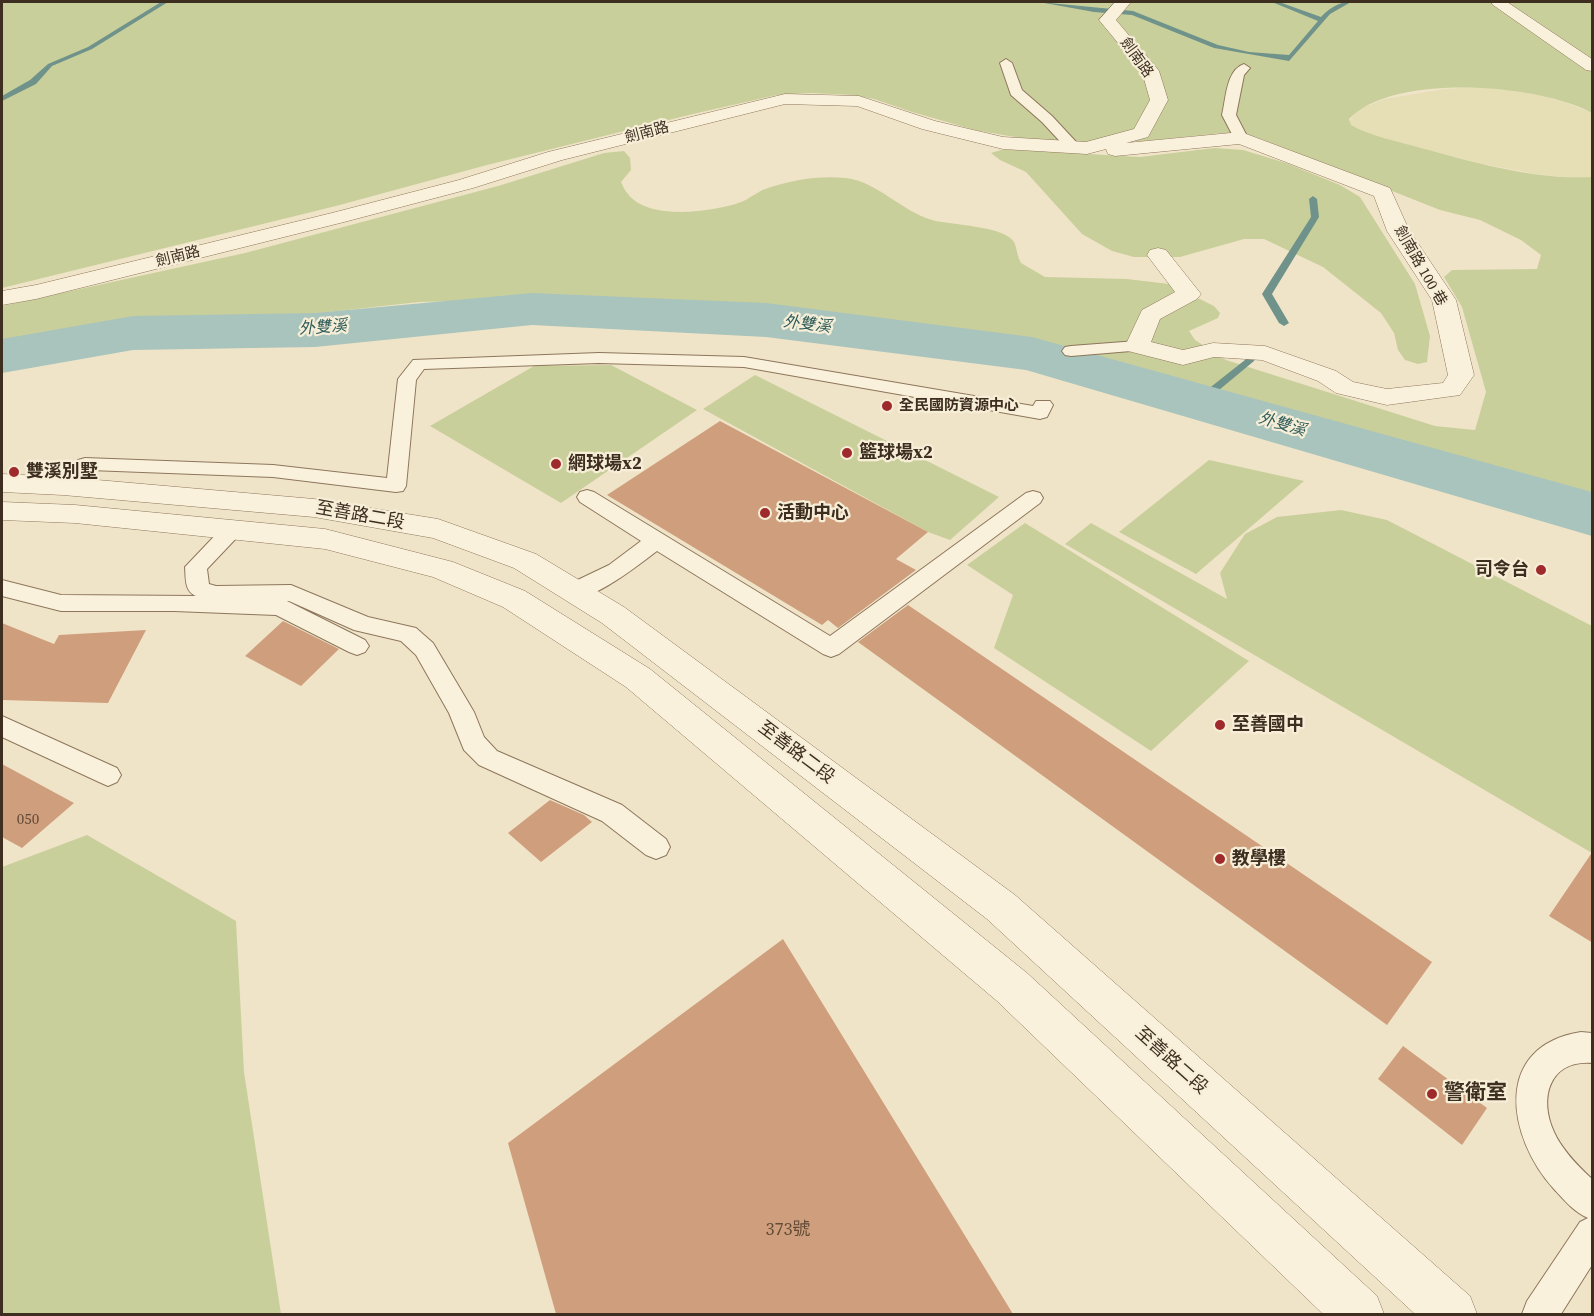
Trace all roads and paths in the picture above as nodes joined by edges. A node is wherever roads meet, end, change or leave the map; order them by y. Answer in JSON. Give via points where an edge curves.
{"nodes":[{"id":1,"x":1123,"y":2,"type":"edge"},
{"id":2,"x":1498,"y":2,"type":"edge"},
{"id":3,"x":1006,"y":63,"type":"dead end"},
{"id":4,"x":1593,"y":66,"type":"edge"},
{"id":5,"x":1244,"y":68,"type":"dead end"},
{"id":6,"x":1241,"y":138,"type":"junction"},
{"id":7,"x":1080,"y":148,"type":"junction"},
{"id":8,"x":1158,"y":255,"type":"dead end"},
{"id":9,"x":2,"y":298,"type":"edge"},
{"id":10,"x":1137,"y":346,"type":"junction"},
{"id":11,"x":1071,"y":351,"type":"dead end"},
{"id":12,"x":1043,"y":405,"type":"dead end"},
{"id":13,"x":2,"y":483,"type":"edge"},
{"id":14,"x":63,"y":486,"type":"junction"},
{"id":15,"x":587,"y":497,"type":"dead end"},
{"id":16,"x":1033,"y":498,"type":"dead end"},
{"id":17,"x":2,"y":511,"type":"edge"},
{"id":18,"x":233,"y":530,"type":"junction"},
{"id":19,"x":656,"y":541,"type":"junction"},
{"id":20,"x":2,"y":588,"type":"edge"},
{"id":21,"x":573,"y":592,"type":"junction"},
{"id":22,"x":357,"y":646,"type":"dead end"},
{"id":23,"x":2,"y":726,"type":"edge"},
{"id":24,"x":108,"y":775,"type":"dead end"},
{"id":25,"x":656,"y":847,"type":"dead end"},
{"id":26,"x":1593,"y":1048,"type":"edge"},
{"id":27,"x":1593,"y":1202,"type":"edge"},
{"id":28,"x":1593,"y":1234,"type":"edge"},
{"id":29,"x":1359,"y":1314,"type":"edge"},
{"id":30,"x":1452,"y":1314,"type":"edge"},
{"id":31,"x":1540,"y":1314,"type":"edge"}],
"edges":[{"from":1,"to":7,"type":"street","name":"劍南路","via":[[1107,20],[1150,72],[1160,100],[1142,133]]},
{"from":2,"to":4,"type":"street"},
{"from":3,"to":7,"type":"lane","via":[[1016,92]]},
{"from":5,"to":6,"type":"lane","via":[[1238,74],[1229,115]]},
{"from":6,"to":7,"type":"street","name":"劍南路 100 巷","via":[[1123,151]]},
{"from":6,"to":10,"type":"street","name":"劍南路 100 巷","via":[[1383,192],[1398,231],[1444,300],[1461,375],[1451,390],[1387,397],[1345,388],[1327,376],[1265,353],[1214,350],[1183,358]]},
{"from":7,"to":9,"type":"street","name":"劍南路","via":[[1003,143],[929,125],[859,101],[785,99],[555,156],[337,218]]},
{"from":8,"to":10,"type":"street","via":[[1189,294],[1150,315]]},
{"from":10,"to":11,"type":"lane","name":"劍南路 100 巷"},
{"from":12,"to":14,"type":"lane","via":[[1040,413],[744,362],[599,358],[419,364],[407,379],[396,486],[273,471],[85,464]]},
{"from":13,"to":14,"type":"street","name":"至善路二段"},
{"from":14,"to":21,"type":"street","name":"至善路二段","via":[[314,508],[438,529],[525,561]]},
{"from":15,"to":19,"type":"lane"},
{"from":16,"to":19,"type":"lane","via":[[831,648]]},
{"from":17,"to":18,"type":"street","name":"至善路二段"},
{"from":18,"to":25,"type":"lane","via":[[196,567],[198,588],[214,594],[291,593],[362,624],[408,634],[425,649],[461,712],[473,743],[488,758],[612,813]]},
{"from":18,"to":29,"type":"street","name":"至善路二段","via":[[325,539],[442,569],[514,599],[639,678],[1012,987]]},
{"from":19,"to":21,"type":"lane","via":[[617,570]]},
{"from":20,"to":22,"type":"lane","via":[[61,603],[280,607]]},
{"from":21,"to":30,"type":"street","name":"至善路二段","via":[[613,615],[1001,907]]},
{"from":23,"to":24,"type":"lane"},
{"from":26,"to":27,"type":"lane","via":[[1560,1052],[1540,1067],[1531,1090],[1534,1121],[1547,1153]]},
{"from":28,"to":31,"type":"lane"}]}
